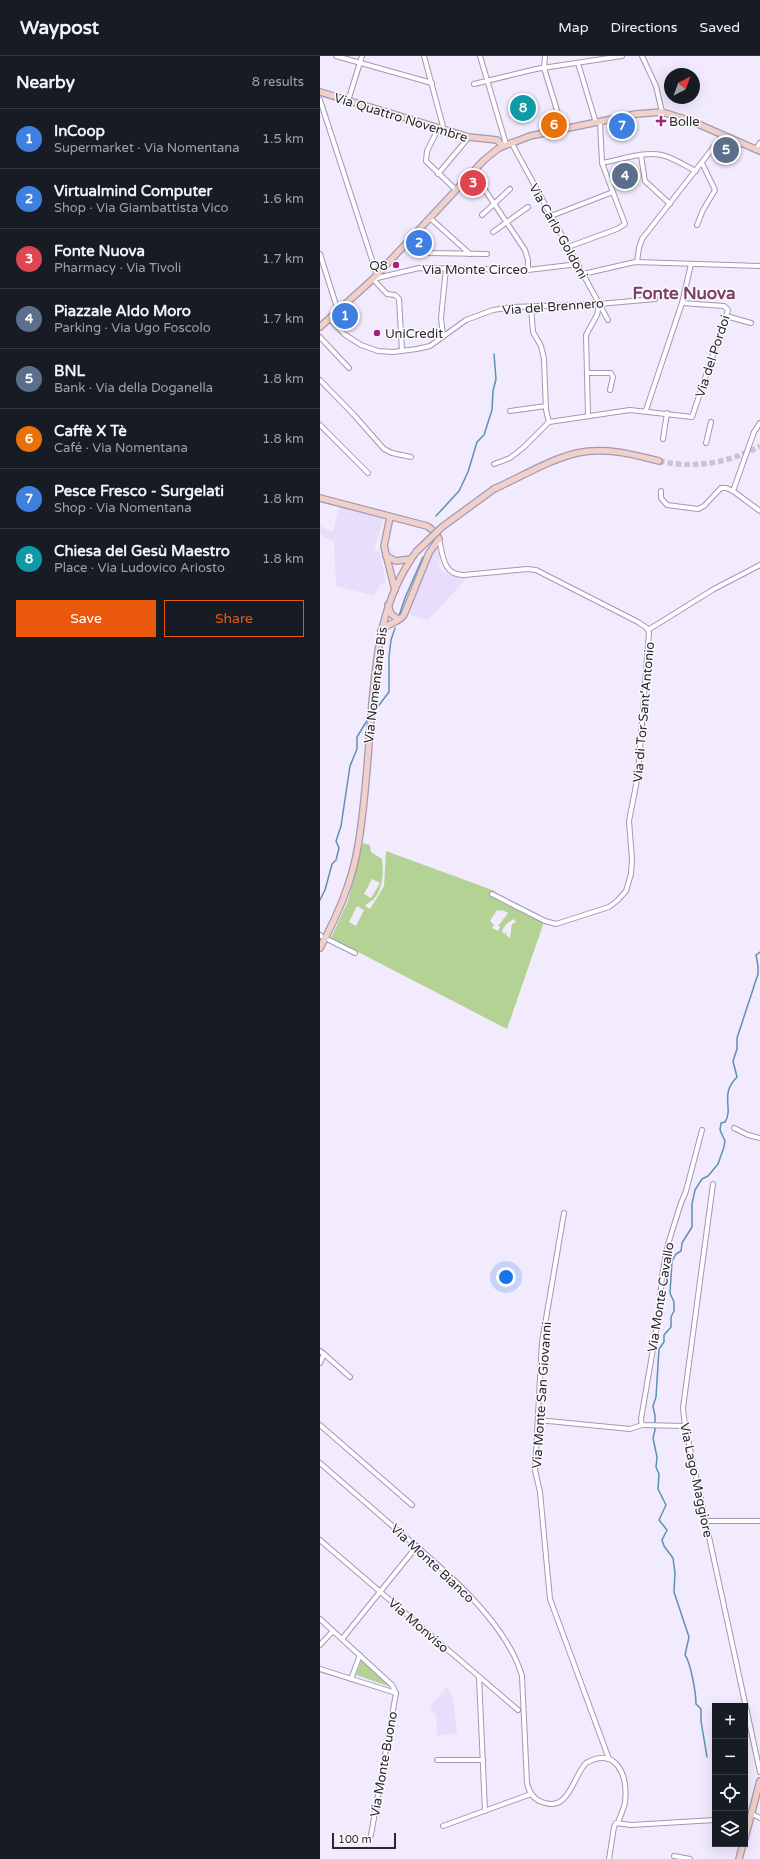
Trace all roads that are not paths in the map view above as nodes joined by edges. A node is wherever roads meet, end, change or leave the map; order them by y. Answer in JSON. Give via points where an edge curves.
{"nodes":[{"id":1,"x":336,"y":56,"type":"edge"},
{"id":2,"x":362,"y":56,"type":"edge"},
{"id":3,"x":424,"y":56,"type":"edge"},
{"id":4,"x":480,"y":56,"type":"edge"},
{"id":5,"x":545,"y":56,"type":"edge"},
{"id":6,"x":622,"y":56,"type":"edge"},
{"id":7,"x":642,"y":56,"type":"edge"},
{"id":8,"x":360,"y":63,"type":"junction"},
{"id":9,"x":578,"y":63,"type":"junction"},
{"id":10,"x":544,"y":68,"type":"junction"},
{"id":11,"x":488,"y":80,"type":"junction"},
{"id":12,"x":432,"y":84,"type":"junction"},
{"id":13,"x":474,"y":84,"type":"dead end"},
{"id":14,"x":320,"y":92,"type":"edge"},
{"id":15,"x":320,"y":100,"type":"edge"},
{"id":16,"x":348,"y":101,"type":"junction"},
{"id":17,"x":662,"y":112,"type":"junction"},
{"id":18,"x":598,"y":123,"type":"junction"},
{"id":19,"x":441,"y":130,"type":"junction"},
{"id":20,"x":563,"y":130,"type":"junction"},
{"id":21,"x":723,"y":135,"type":"junction"},
{"id":22,"x":469,"y":137,"type":"junction"},
{"id":23,"x":760,"y":143,"type":"edge"},
{"id":24,"x":506,"y":144,"type":"junction"},
{"id":25,"x":758,"y":150,"type":"edge"},
{"id":26,"x":640,"y":156,"type":"junction"},
{"id":27,"x":602,"y":163,"type":"junction"},
{"id":28,"x":702,"y":163,"type":"junction"},
{"id":29,"x":696,"y":171,"type":"junction"},
{"id":30,"x":473,"y":172,"type":"junction"},
{"id":31,"x":438,"y":174,"type":"junction"},
{"id":32,"x":510,"y":189,"type":"dead end"},
{"id":33,"x":456,"y":190,"type":"junction"},
{"id":34,"x":613,"y":192,"type":"junction"},
{"id":35,"x":495,"y":204,"type":"junction"},
{"id":36,"x":670,"y":204,"type":"junction"},
{"id":37,"x":528,"y":208,"type":"dead end"},
{"id":38,"x":482,"y":215,"type":"dead end"},
{"id":39,"x":551,"y":216,"type":"junction"},
{"id":40,"x":430,"y":218,"type":"junction"},
{"id":41,"x":507,"y":222,"type":"junction"},
{"id":42,"x":697,"y":225,"type":"dead end"},
{"id":43,"x":493,"y":232,"type":"dead end"},
{"id":44,"x":410,"y":240,"type":"junction"},
{"id":45,"x":568,"y":247,"type":"junction"},
{"id":46,"x":320,"y":254,"type":"edge"},
{"id":47,"x":470,"y":254,"type":"junction"},
{"id":48,"x":487,"y":254,"type":"dead end"},
{"id":49,"x":637,"y":262,"type":"junction"},
{"id":50,"x":578,"y":264,"type":"junction"},
{"id":51,"x":691,"y":264,"type":"junction"},
{"id":52,"x":760,"y":266,"type":"edge"},
{"id":53,"x":446,"y":268,"type":"junction"},
{"id":54,"x":528,"y":270,"type":"junction"},
{"id":55,"x":583,"y":274,"type":"junction"},
{"id":56,"x":375,"y":277,"type":"junction"},
{"id":57,"x":654,"y":299,"type":"dead end"},
{"id":58,"x":682,"y":303,"type":"junction"},
{"id":59,"x":599,"y":304,"type":"junction"},
{"id":60,"x":532,"y":306,"type":"junction"},
{"id":61,"x":338,"y":311,"type":"junction"},
{"id":62,"x":726,"y":316,"type":"junction"},
{"id":63,"x":330,"y":318,"type":"junction"},
{"id":64,"x":608,"y":320,"type":"dead end"},
{"id":65,"x":751,"y":322,"type":"dead end"},
{"id":66,"x":320,"y":327,"type":"edge"},
{"id":67,"x":443,"y":336,"type":"junction"},
{"id":68,"x":320,"y":337,"type":"edge"},
{"id":69,"x":402,"y":351,"type":"junction"},
{"id":70,"x":349,"y":368,"type":"dead end"},
{"id":71,"x":587,"y":373,"type":"junction"},
{"id":72,"x":320,"y":380,"type":"edge"},
{"id":73,"x":610,"y":390,"type":"dead end"},
{"id":74,"x":546,"y":406,"type":"junction"},
{"id":75,"x":646,"y":410,"type":"junction"},
{"id":76,"x":510,"y":411,"type":"dead end"},
{"id":77,"x":667,"y":413,"type":"junction"},
{"id":78,"x":588,"y":415,"type":"junction"},
{"id":79,"x":549,"y":422,"type":"junction"},
{"id":80,"x":710,"y":422,"type":"dead end"},
{"id":81,"x":760,"y":423,"type":"edge"},
{"id":82,"x":320,"y":425,"type":"edge"},
{"id":83,"x":663,"y":439,"type":"dead end"},
{"id":84,"x":706,"y":443,"type":"dead end"},
{"id":85,"x":411,"y":457,"type":"dead end"},
{"id":86,"x":659,"y":461,"type":"tunnel mouth"},
{"id":87,"x":494,"y":464,"type":"dead end"},
{"id":88,"x":368,"y":473,"type":"dead end"},
{"id":89,"x":661,"y":491,"type":"dead end"},
{"id":90,"x":733,"y":491,"type":"junction"},
{"id":91,"x":320,"y":498,"type":"edge"},
{"id":92,"x":760,"y":511,"type":"edge"},
{"id":93,"x":390,"y":517,"type":"junction"},
{"id":94,"x":439,"y":539,"type":"junction"},
{"id":95,"x":386,"y":555,"type":"junction"},
{"id":96,"x":411,"y":559,"type":"junction"},
{"id":97,"x":760,"y":565,"type":"edge"},
{"id":98,"x":395,"y":590,"type":"junction"},
{"id":99,"x":388,"y":605,"type":"junction"},
{"id":100,"x":400,"y":618,"type":"junction"},
{"id":101,"x":648,"y":630,"type":"junction"},
{"id":102,"x":380,"y":632,"type":"junction"},
{"id":103,"x":492,"y":894,"type":"dead end"},
{"id":104,"x":329,"y":940,"type":"dead end"},
{"id":105,"x":320,"y":948,"type":"edge"},
{"id":106,"x":355,"y":953,"type":"dead end"},
{"id":107,"x":734,"y":1128,"type":"dead end"},
{"id":108,"x":702,"y":1130,"type":"dead end"},
{"id":109,"x":760,"y":1138,"type":"edge"},
{"id":110,"x":713,"y":1184,"type":"dead end"},
{"id":111,"x":564,"y":1213,"type":"dead end"},
{"id":112,"x":322,"y":1353,"type":"edge"},
{"id":113,"x":320,"y":1363,"type":"edge"},
{"id":114,"x":350,"y":1377,"type":"dead end"},
{"id":115,"x":538,"y":1420,"type":"junction"},
{"id":116,"x":320,"y":1425,"type":"edge"},
{"id":117,"x":642,"y":1426,"type":"junction"},
{"id":118,"x":684,"y":1426,"type":"junction"},
{"id":119,"x":320,"y":1463,"type":"edge"},
{"id":120,"x":412,"y":1505,"type":"dead end"},
{"id":121,"x":706,"y":1521,"type":"junction"},
{"id":122,"x":760,"y":1521,"type":"edge"},
{"id":123,"x":320,"y":1540,"type":"edge"},
{"id":124,"x":417,"y":1546,"type":"junction"},
{"id":125,"x":380,"y":1592,"type":"junction"},
{"id":126,"x":320,"y":1619,"type":"edge"},
{"id":127,"x":333,"y":1631,"type":"junction"},
{"id":128,"x":342,"y":1639,"type":"junction"},
{"id":129,"x":320,"y":1645,"type":"edge"},
{"id":130,"x":360,"y":1656,"type":"junction"},
{"id":131,"x":320,"y":1669,"type":"edge"},
{"id":132,"x":479,"y":1677,"type":"junction"},
{"id":133,"x":351,"y":1679,"type":"junction"},
{"id":134,"x":395,"y":1691,"type":"junction"},
{"id":135,"x":518,"y":1710,"type":"dead end"},
{"id":136,"x":609,"y":1759,"type":"junction"},
{"id":137,"x":437,"y":1760,"type":"dead end"},
{"id":138,"x":483,"y":1760,"type":"junction"},
{"id":139,"x":760,"y":1772,"type":"edge"},
{"id":140,"x":760,"y":1781,"type":"edge"},
{"id":141,"x":531,"y":1794,"type":"junction"},
{"id":142,"x":758,"y":1795,"type":"edge"},
{"id":143,"x":485,"y":1811,"type":"junction"},
{"id":144,"x":752,"y":1814,"type":"junction"},
{"id":145,"x":760,"y":1818,"type":"edge"},
{"id":146,"x":712,"y":1820,"type":"edge"},
{"id":147,"x":748,"y":1820,"type":"edge"},
{"id":148,"x":618,"y":1823,"type":"junction"},
{"id":149,"x":443,"y":1826,"type":"dead end"},
{"id":150,"x":371,"y":1835,"type":"dead end"},
{"id":151,"x":742,"y":1847,"type":"edge"},
{"id":152,"x":674,"y":1856,"type":"dead end"},
{"id":153,"x":609,"y":1859,"type":"edge"},
{"id":154,"x":690,"y":1859,"type":"edge"},
{"id":155,"x":739,"y":1859,"type":"edge"}],
"edges":[{"from":1,"to":8,"type":"street"},
{"from":2,"to":8,"type":"street"},
{"from":3,"to":12,"type":"street"},
{"from":4,"to":11,"type":"street","name":"Via Carlo Goldoni"},
{"from":5,"to":10,"type":"street"},
{"from":6,"to":9,"type":"street"},
{"from":7,"to":17,"type":"street","via":[[654,80]]},
{"from":8,"to":12,"type":"street"},
{"from":8,"to":16,"type":"street"},
{"from":9,"to":10,"type":"street"},
{"from":9,"to":18,"type":"street"},
{"from":10,"to":11,"type":"street"},
{"from":10,"to":20,"type":"street"},
{"from":11,"to":13,"type":"street"},
{"from":11,"to":24,"type":"street","name":"Via Carlo Goldoni"},
{"from":12,"to":19,"type":"street"},
{"from":14,"to":16,"type":"street","name":"Via Quattro Novembre"},
{"from":15,"to":56,"type":"street"},
{"from":16,"to":19,"type":"street","name":"Via Quattro Novembre"},
{"from":17,"to":18,"type":"street","via":[[636,114]]},
{"from":17,"to":21,"type":"street"},
{"from":18,"to":20,"type":"street"},
{"from":18,"to":27,"type":"street"},
{"from":19,"to":22,"type":"street","name":"Via Quattro Novembre"},
{"from":19,"to":31,"type":"street","via":[[425,158]]},
{"from":20,"to":24,"type":"street","via":[[534,135]]},
{"from":21,"to":25,"type":"street"},
{"from":21,"to":28,"type":"street"},
{"from":22,"to":24,"type":"street","name":"Via Quattro Novembre","via":[[497,140]]},
{"from":22,"to":31,"type":"street"},
{"from":23,"to":25,"type":"street"},
{"from":24,"to":30,"type":"street"},
{"from":24,"to":39,"type":"street","name":"Via Carlo Goldoni"},
{"from":26,"to":27,"type":"street"},
{"from":26,"to":29,"type":"street","via":[[664,156]]},
{"from":26,"to":36,"type":"street","via":[[645,182]]},
{"from":27,"to":34,"type":"street"},
{"from":28,"to":29,"type":"street"},
{"from":28,"to":42,"type":"street","via":[[715,190],[704,207]]},
{"from":29,"to":36,"type":"street"},
{"from":30,"to":33,"type":"street"},
{"from":30,"to":35,"type":"street"},
{"from":31,"to":33,"type":"street"},
{"from":32,"to":35,"type":"street"},
{"from":33,"to":40,"type":"street"},
{"from":34,"to":39,"type":"street"},
{"from":34,"to":45,"type":"street","via":[[625,222],[624,226]]},
{"from":35,"to":38,"type":"street"},
{"from":35,"to":41,"type":"street"},
{"from":36,"to":49,"type":"street","via":[[642,239]]},
{"from":37,"to":41,"type":"street"},
{"from":39,"to":45,"type":"street","name":"Via Carlo Goldoni"},
{"from":40,"to":44,"type":"street"},
{"from":40,"to":47,"type":"street"},
{"from":41,"to":43,"type":"street"},
{"from":41,"to":54,"type":"street","via":[[526,252]]},
{"from":44,"to":47,"type":"street","via":[[429,253]]},
{"from":44,"to":56,"type":"street"},
{"from":45,"to":50,"type":"street","name":"Via Carlo Goldoni"},
{"from":46,"to":61,"type":"street"},
{"from":47,"to":48,"type":"street"},
{"from":49,"to":51,"type":"street"},
{"from":49,"to":55,"type":"street"},
{"from":50,"to":54,"type":"street","name":"Via Monte Circeo"},
{"from":50,"to":55,"type":"street","name":"Via Carlo Goldoni"},
{"from":51,"to":52,"type":"street"},
{"from":51,"to":58,"type":"street"},
{"from":53,"to":54,"type":"street","name":"Via Monte Circeo"},
{"from":53,"to":56,"type":"street","name":"Via Monte Circeo","via":[[419,268]]},
{"from":53,"to":67,"type":"street","via":[[440,318]]},
{"from":55,"to":59,"type":"street","name":"Via Carlo Goldoni"},
{"from":56,"to":61,"type":"street"},
{"from":56,"to":69,"type":"street","via":[[387,294],[395,295],[399,299]]},
{"from":57,"to":59,"type":"street","name":"Via del Brennero"},
{"from":58,"to":62,"type":"street","name":"Via del Pordoi","via":[[725,306],[728,310]]},
{"from":58,"to":75,"type":"street"},
{"from":59,"to":60,"type":"street","name":"Via del Brennero"},
{"from":59,"to":64,"type":"street","name":"Via Carlo Goldoni"},
{"from":59,"to":71,"type":"street","via":[[597,315],[586,334]]},
{"from":60,"to":67,"type":"street","name":"Via del Brennero","via":[[486,312],[466,320]]},
{"from":60,"to":74,"type":"street","via":[[533,332],[541,346],[544,359]]},
{"from":61,"to":63,"type":"street"},
{"from":62,"to":65,"type":"street"},
{"from":62,"to":77,"type":"street","name":"Via del Pordoi","via":[[692,417]]},
{"from":63,"to":66,"type":"street"},
{"from":63,"to":69,"type":"street","name":"Via del Brennero","via":[[344,334],[364,346],[383,351]]},
{"from":67,"to":69,"type":"street","name":"Via del Brennero","via":[[427,347]]},
{"from":68,"to":70,"type":"street"},
{"from":71,"to":73,"type":"street","via":[[611,372],[613,377]]},
{"from":71,"to":78,"type":"street"},
{"from":72,"to":85,"type":"street","via":[[384,449]]},
{"from":74,"to":76,"type":"street"},
{"from":74,"to":79,"type":"street"},
{"from":75,"to":77,"type":"street"},
{"from":75,"to":78,"type":"street"},
{"from":77,"to":83,"type":"street"},
{"from":78,"to":79,"type":"street"},
{"from":79,"to":87,"type":"street","via":[[510,458]]},
{"from":80,"to":84,"type":"street"},
{"from":81,"to":90,"type":"street","via":[[754,432]]},
{"from":82,"to":88,"type":"street"},
{"from":86,"to":96,"type":"street","name":"Via Nomentana Bis","bridge":true,"via":[[613,452],[577,453],[556,460],[494,489],[442,527]]},
{"from":89,"to":90,"type":"street","via":[[661,498],[667,505],[696,510],[704,506],[721,488]]},
{"from":90,"to":92,"type":"street"},
{"from":91,"to":93,"type":"street"},
{"from":93,"to":94,"type":"street","via":[[429,527]]},
{"from":93,"to":95,"type":"street","via":[[384,542]]},
{"from":94,"to":100,"type":"street"},
{"from":94,"to":101,"type":"street","name":"Via di Tor Sant'Antonio","via":[[444,562],[448,569],[456,574],[536,570],[603,603]]},
{"from":95,"to":96,"type":"street","via":[[396,561]]},
{"from":95,"to":98,"type":"street"},
{"from":96,"to":98,"type":"street","name":"Via Nomentana Bis"},
{"from":97,"to":101,"type":"street","via":[[714,589]]},
{"from":98,"to":99,"type":"street","name":"Via Nomentana Bis"},
{"from":99,"to":100,"type":"street","via":[[391,614]]},
{"from":99,"to":102,"type":"street","name":"Via Nomentana Bis"},
{"from":100,"to":102,"type":"street"},
{"from":101,"to":103,"type":"street","name":"Via di Tor Sant'Antonio","via":[[638,775],[629,821],[631,874],[626,891],[609,907],[556,924]]},
{"from":102,"to":105,"type":"street","name":"Via Nomentana Bis","via":[[355,862],[342,904]]},
{"from":104,"to":106,"type":"street"},
{"from":107,"to":109,"type":"street"},
{"from":108,"to":117,"type":"street","name":"Via Monte Cavallo","via":[[686,1191],[668,1244]]},
{"from":110,"to":118,"type":"street","name":"Via Lago Maggiore","via":[[683,1398]]},
{"from":111,"to":115,"type":"street","name":"Via Monte San Giovanni","via":[[542,1339]]},
{"from":112,"to":113,"type":"street"},
{"from":112,"to":114,"type":"street"},
{"from":115,"to":117,"type":"street","via":[[630,1429]]},
{"from":115,"to":136,"type":"street","name":"Via Monte San Giovanni","via":[[535,1470],[540,1494],[549,1597]]},
{"from":116,"to":120,"type":"street"},
{"from":117,"to":118,"type":"street"},
{"from":118,"to":121,"type":"street","name":"Via Lago Maggiore"},
{"from":119,"to":124,"type":"street","name":"Via Monte Bianco"},
{"from":121,"to":122,"type":"street"},
{"from":121,"to":139,"type":"street","name":"Via Lago Maggiore"},
{"from":123,"to":125,"type":"street","name":"Via Monviso"},
{"from":124,"to":125,"type":"street"},
{"from":124,"to":141,"type":"street","name":"Via Monte Bianco","via":[[474,1600],[518,1664],[523,1680],[527,1783]]},
{"from":125,"to":128,"type":"street"},
{"from":125,"to":132,"type":"street","name":"Via Monviso"},
{"from":126,"to":127,"type":"street"},
{"from":127,"to":128,"type":"street"},
{"from":127,"to":129,"type":"street"},
{"from":128,"to":130,"type":"street"},
{"from":130,"to":133,"type":"street"},
{"from":130,"to":134,"type":"street"},
{"from":131,"to":133,"type":"street"},
{"from":132,"to":135,"type":"street","name":"Via Monviso"},
{"from":132,"to":138,"type":"street"},
{"from":133,"to":134,"type":"street"},
{"from":134,"to":150,"type":"street","name":"Via Monte Buono"},
{"from":136,"to":141,"type":"street","via":[[586,1763],[570,1791],[555,1804],[547,1804]]},
{"from":136,"to":148,"type":"street","via":[[619,1765],[624,1785],[625,1802]]},
{"from":137,"to":138,"type":"street"},
{"from":138,"to":143,"type":"street"},
{"from":140,"to":142,"type":"street"},
{"from":141,"to":143,"type":"street"},
{"from":142,"to":144,"type":"street"},
{"from":143,"to":149,"type":"street"},
{"from":144,"to":145,"type":"street"},
{"from":144,"to":147,"type":"street"},
{"from":146,"to":148,"type":"street"},
{"from":148,"to":153,"type":"street","via":[[614,1826]]},
{"from":151,"to":155,"type":"street"},
{"from":152,"to":154,"type":"street"}]}
